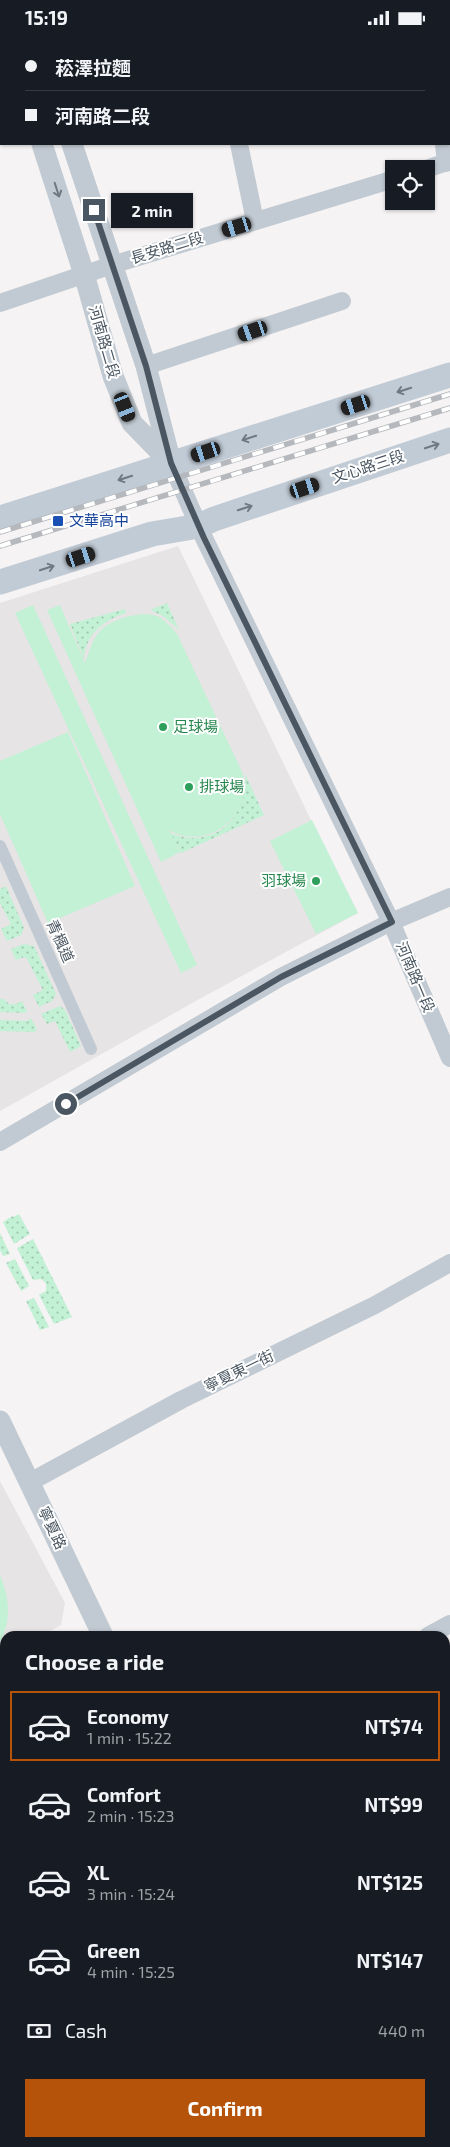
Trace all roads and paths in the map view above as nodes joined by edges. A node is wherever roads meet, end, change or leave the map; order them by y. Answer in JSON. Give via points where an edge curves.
{"nodes":[{"id":1,"x":42,"y":145,"type":"edge"},
{"id":2,"x":72,"y":145,"type":"edge"},
{"id":3,"x":239,"y":145,"type":"edge"},
{"id":4,"x":444,"y":145,"type":"edge"},
{"id":5,"x":448,"y":162,"type":"edge"},
{"id":6,"x":435,"y":166,"type":"edge"},
{"id":7,"x":385,"y":182,"type":"edge"},
{"id":8,"x":254,"y":221,"type":"junction"},
{"id":9,"x":112,"y":265,"type":"junction"},
{"id":10,"x":84,"y":274,"type":"junction"},
{"id":11,"x":342,"y":301,"type":"dead end"},
{"id":12,"x":0,"y":303,"type":"edge"},
{"id":13,"x":146,"y":366,"type":"junction"},
{"id":14,"x":450,"y":375,"type":"edge"},
{"id":15,"x":450,"y":440,"type":"edge"},
{"id":16,"x":171,"y":463,"type":"junction"},
{"id":17,"x":0,"y":518,"type":"edge"},
{"id":18,"x":199,"y":525,"type":"junction"},
{"id":19,"x":0,"y":583,"type":"edge"},
{"id":20,"x":0,"y":847,"type":"edge"},
{"id":21,"x":450,"y":897,"type":"edge"},
{"id":22,"x":392,"y":922,"type":"junction"},
{"id":23,"x":91,"y":1049,"type":"dead end"},
{"id":24,"x":450,"y":1058,"type":"edge"},
{"id":25,"x":0,"y":1142,"type":"edge"},
{"id":26,"x":450,"y":1263,"type":"edge"},
{"id":27,"x":0,"y":1421,"type":"edge"},
{"id":28,"x":30,"y":1482,"type":"junction"},
{"id":29,"x":450,"y":1624,"type":"edge"},
{"id":30,"x":101,"y":1631,"type":"edge"},
{"id":31,"x":437,"y":1631,"type":"edge"}],
"edges":[{"from":1,"to":10,"type":"street","name":"河南路二段","one_way":true},
{"from":2,"to":9,"type":"street","name":"河南路二段"},
{"from":3,"to":8,"type":"street"},
{"from":4,"to":5,"type":"street"},
{"from":5,"to":6,"type":"street"},
{"from":7,"to":8,"type":"street","name":"長安路二段"},
{"from":8,"to":9,"type":"street","name":"長安路二段"},
{"from":9,"to":10,"type":"street","name":"長安路二段"},
{"from":9,"to":13,"type":"street","name":"河南路二段"},
{"from":10,"to":12,"type":"street","name":"長安路二段"},
{"from":10,"to":16,"type":"street","name":"河南路二段","via":[[112,376],[132,423]]},
{"from":11,"to":13,"type":"street"},
{"from":13,"to":16,"type":"street","name":"河南路二段"},
{"from":14,"to":16,"type":"main road","one_way":true},
{"from":18,"to":15,"type":"main road","name":"文心路三段","one_way":true},
{"from":16,"to":17,"type":"main road","one_way":true},
{"from":16,"to":18,"type":"street","name":"河南路一段"},
{"from":19,"to":18,"type":"main road","name":"文心路三段","one_way":true,"via":[[152,534]]},
{"from":18,"to":22,"type":"street","name":"河南路一段"},
{"from":20,"to":23,"type":"street","name":"青楓道"},
{"from":21,"to":22,"type":"street"},
{"from":22,"to":24,"type":"street","name":"河南路一段"},
{"from":22,"to":25,"type":"street","via":[[281,977]]},
{"from":26,"to":28,"type":"street","name":"寧夏東一街","via":[[375,1305],[181,1400]]},
{"from":27,"to":28,"type":"street","name":"寧夏路"},
{"from":28,"to":30,"type":"street","name":"寧夏路"},
{"from":29,"to":31,"type":"street"}]}
